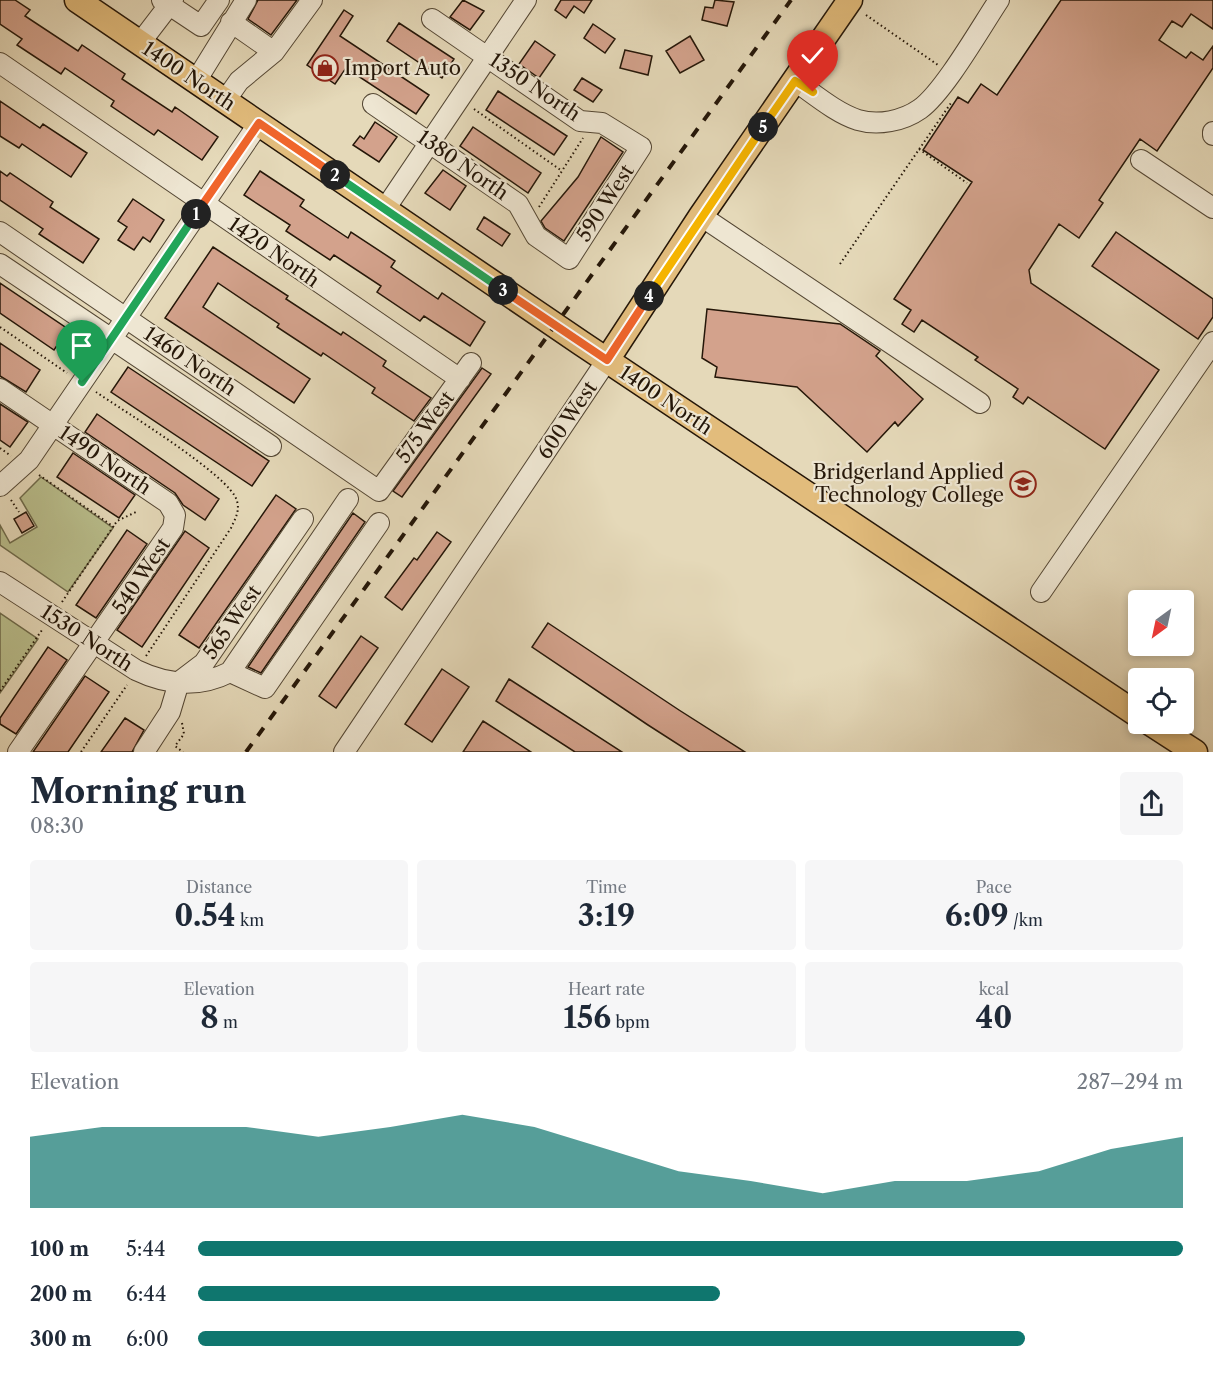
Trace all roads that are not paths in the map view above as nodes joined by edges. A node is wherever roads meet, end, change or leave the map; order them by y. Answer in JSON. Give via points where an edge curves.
{"nodes":[{"id":1,"x":219,"y":0,"type":"edge"},
{"id":2,"x":246,"y":0,"type":"edge"},
{"id":3,"x":312,"y":0,"type":"edge"},
{"id":4,"x":526,"y":0,"type":"edge"},
{"id":5,"x":999,"y":0,"type":"edge"},
{"id":6,"x":83,"y":2,"type":"edge"},
{"id":7,"x":169,"y":2,"type":"edge"},
{"id":8,"x":858,"y":8,"type":"edge"},
{"id":9,"x":432,"y":19,"type":"dead end"},
{"id":10,"x":231,"y":22,"type":"junction"},
{"id":11,"x":140,"y":43,"type":"junction"},
{"id":12,"x":274,"y":52,"type":"junction"},
{"id":13,"x":488,"y":56,"type":"junction"},
{"id":14,"x":0,"y":63,"type":"edge"},
{"id":15,"x":196,"y":81,"type":"junction"},
{"id":16,"x":795,"y":81,"type":"junction"},
{"id":17,"x":225,"y":101,"type":"junction"},
{"id":18,"x":373,"y":104,"type":"dead end"},
{"id":19,"x":259,"y":123,"type":"junction"},
{"id":20,"x":430,"y":141,"type":"junction"},
{"id":21,"x":641,"y":147,"type":"joint"},
{"id":22,"x":1141,"y":160,"type":"dead end"},
{"id":23,"x":203,"y":203,"type":"junction"},
{"id":24,"x":1213,"y":208,"type":"edge"},
{"id":25,"x":385,"y":209,"type":"junction"},
{"id":26,"x":701,"y":216,"type":"junction"},
{"id":27,"x":0,"y":232,"type":"edge"},
{"id":28,"x":569,"y":259,"type":"joint"},
{"id":29,"x":0,"y":264,"type":"edge"},
{"id":30,"x":126,"y":318,"type":"junction"},
{"id":31,"x":111,"y":338,"type":"junction"},
{"id":32,"x":1213,"y":342,"type":"edge"},
{"id":33,"x":607,"y":360,"type":"junction"},
{"id":34,"x":465,"y":371,"type":"joint"},
{"id":35,"x":0,"y":389,"type":"edge"},
{"id":36,"x":980,"y":403,"type":"dead end"},
{"id":37,"x":53,"y":424,"type":"junction"},
{"id":38,"x":271,"y":446,"type":"dead end"},
{"id":39,"x":379,"y":491,"type":"joint"},
{"id":40,"x":5,"y":493,"type":"edge"},
{"id":41,"x":348,"y":498,"type":"dead end"},
{"id":42,"x":175,"y":515,"type":"joint"},
{"id":43,"x":303,"y":519,"type":"dead end"},
{"id":44,"x":379,"y":523,"type":"dead end"},
{"id":45,"x":0,"y":582,"type":"edge"},
{"id":46,"x":1041,"y":592,"type":"dead end"},
{"id":47,"x":95,"y":644,"type":"junction"},
{"id":48,"x":230,"y":672,"type":"junction"},
{"id":49,"x":179,"y":682,"type":"junction"},
{"id":50,"x":1128,"y":708,"type":"edge"},
{"id":51,"x":1167,"y":734,"type":"edge"},
{"id":52,"x":18,"y":752,"type":"edge"},
{"id":53,"x":144,"y":752,"type":"edge"},
{"id":54,"x":344,"y":752,"type":"edge"},
{"id":55,"x":1195,"y":752,"type":"edge"}],
"edges":[{"from":1,"to":7,"type":"street","via":[[201,26]]},
{"from":2,"to":10,"type":"street"},
{"from":3,"to":12,"type":"street"},
{"from":4,"to":13,"type":"street"},
{"from":5,"to":16,"type":"street","via":[[941,85],[921,108],[900,119],[858,120]]},
{"from":6,"to":11,"type":"main road","name":"1400 North"},
{"from":7,"to":11,"type":"street"},
{"from":8,"to":16,"type":"main road","name":"600 West"},
{"from":9,"to":13,"type":"street","name":"1350 North"},
{"from":10,"to":12,"type":"street"},
{"from":10,"to":15,"type":"street"},
{"from":11,"to":15,"type":"main road","name":"1400 North"},
{"from":12,"to":17,"type":"street","via":[[239,81]]},
{"from":13,"to":20,"type":"street"},
{"from":13,"to":21,"type":"street","name":"1350 North","via":[[580,121],[602,123]]},
{"from":14,"to":23,"type":"street","name":"1420 North"},
{"from":15,"to":17,"type":"main road","name":"1400 North"},
{"from":16,"to":26,"type":"main road","name":"600 West"},
{"from":17,"to":19,"type":"main road","name":"1400 North"},
{"from":18,"to":20,"type":"street","name":"1380 North"},
{"from":19,"to":23,"type":"street"},
{"from":19,"to":25,"type":"main road","name":"1400 North"},
{"from":20,"to":25,"type":"street"},
{"from":20,"to":28,"type":"street","name":"1380 North","via":[[518,204],[536,236]]},
{"from":21,"to":28,"type":"street","name":"590 West"},
{"from":22,"to":24,"type":"street"},
{"from":23,"to":30,"type":"street"},
{"from":23,"to":34,"type":"street","name":"1420 North"},
{"from":25,"to":33,"type":"main road","name":"1400 North"},
{"from":26,"to":33,"type":"main road","name":"600 West"},
{"from":26,"to":36,"type":"street"},
{"from":27,"to":30,"type":"street","name":"1460 North"},
{"from":29,"to":31,"type":"street"},
{"from":30,"to":31,"type":"street"},
{"from":30,"to":39,"type":"street","name":"1460 North"},
{"from":31,"to":37,"type":"street"},
{"from":31,"to":38,"type":"street"},
{"from":32,"to":46,"type":"street"},
{"from":33,"to":50,"type":"main road","name":"1400 North"},
{"from":33,"to":54,"type":"street","name":"600 West"},
{"from":34,"to":39,"type":"street","name":"575 West"},
{"from":35,"to":37,"type":"street","name":"1490 North"},
{"from":37,"to":40,"type":"street"},
{"from":37,"to":42,"type":"street","name":"1490 North","via":[[168,503]]},
{"from":41,"to":48,"type":"street"},
{"from":42,"to":47,"type":"street","name":"540 West","via":[[173,528]]},
{"from":43,"to":49,"type":"street","name":"565 West","via":[[204,663]]},
{"from":44,"to":48,"type":"street","via":[[265,688]]},
{"from":45,"to":47,"type":"street","name":"1530 North"},
{"from":47,"to":49,"type":"street","name":"1530 North","via":[[156,680]]},
{"from":47,"to":52,"type":"street","name":"540 West"},
{"from":48,"to":49,"type":"street","name":"1530 North","via":[[210,682]]},
{"from":49,"to":53,"type":"street","via":[[170,712]]},
{"from":51,"to":55,"type":"main road"}]}
